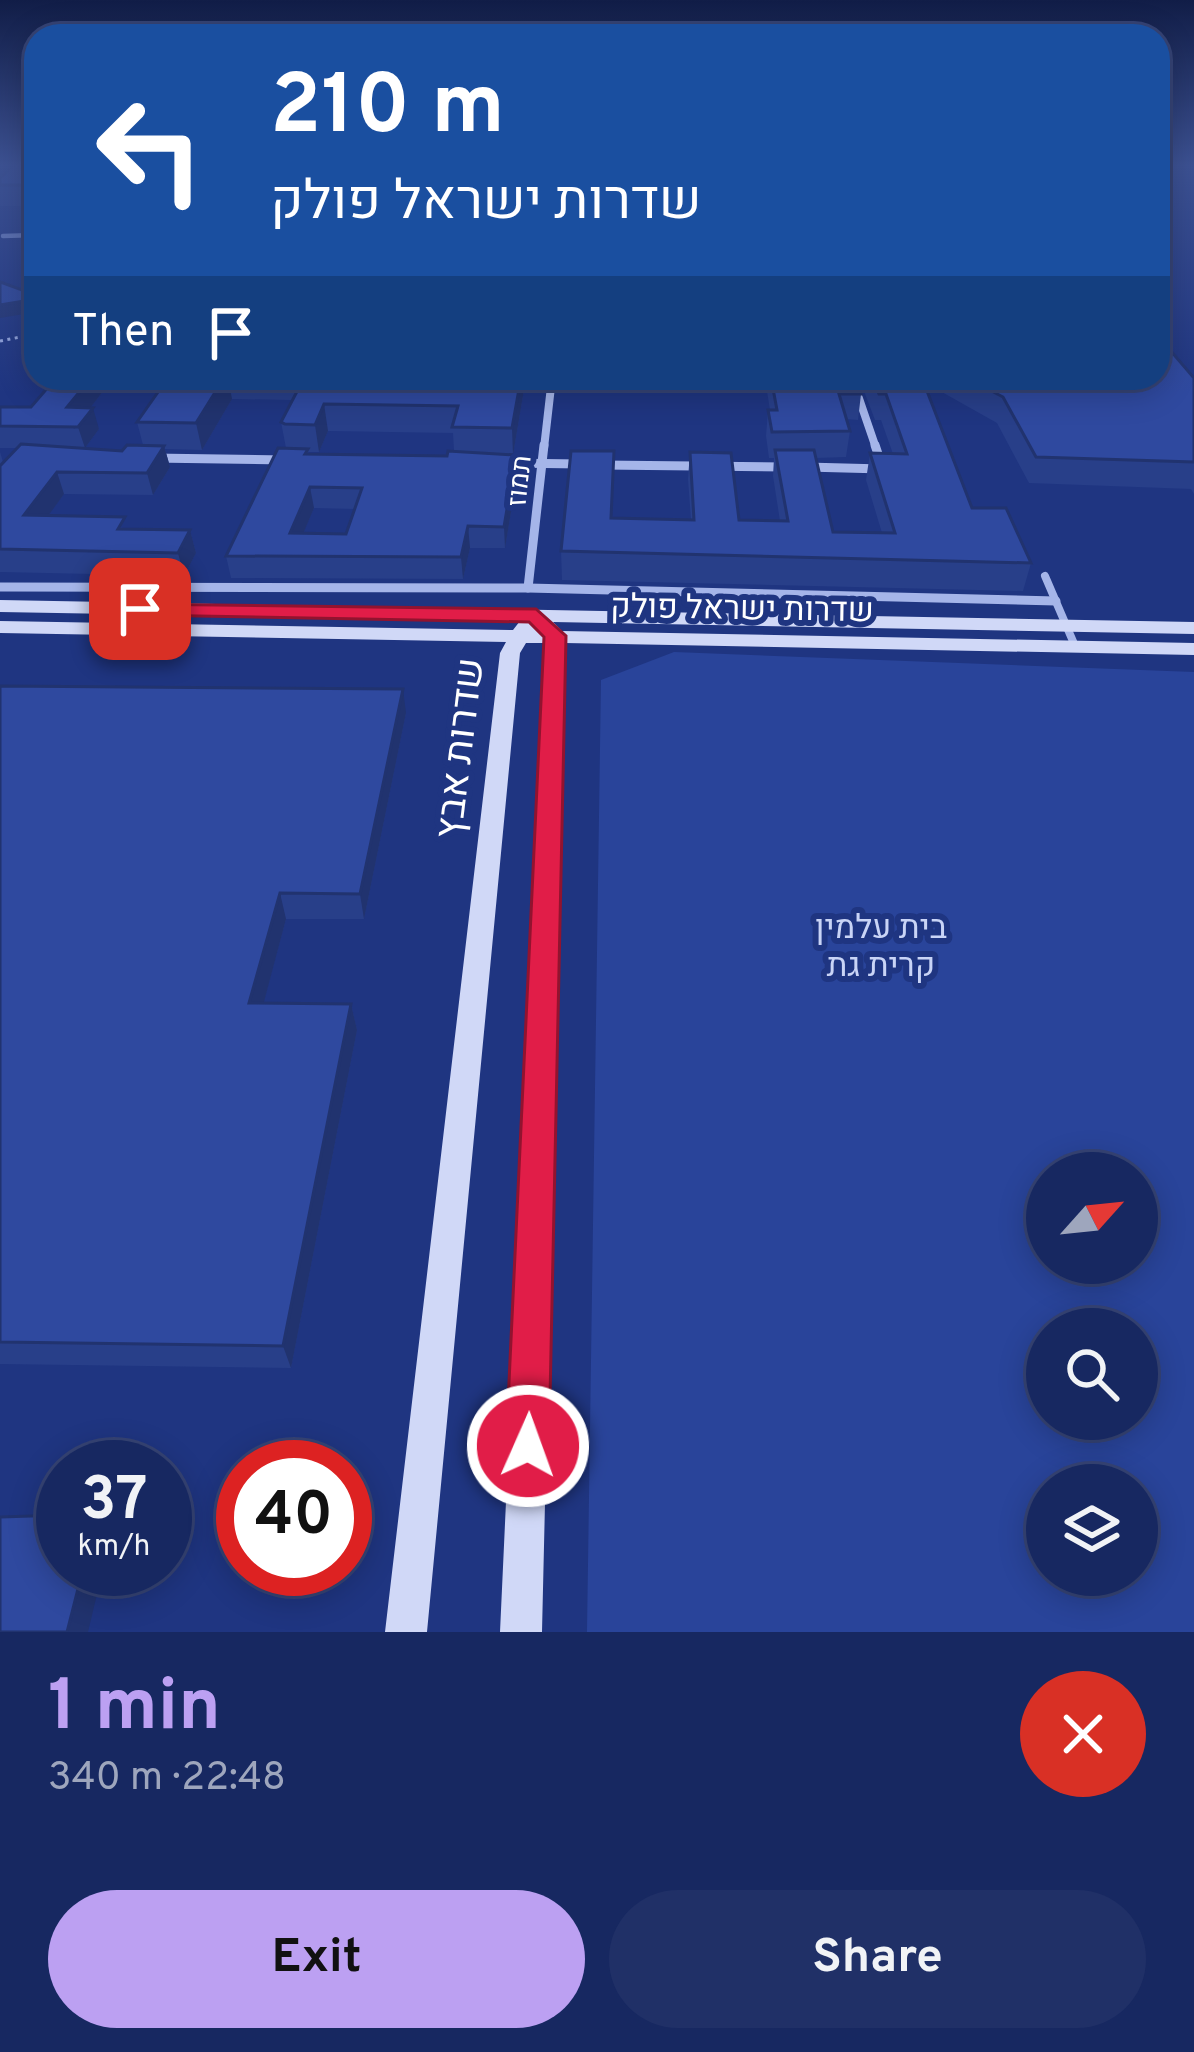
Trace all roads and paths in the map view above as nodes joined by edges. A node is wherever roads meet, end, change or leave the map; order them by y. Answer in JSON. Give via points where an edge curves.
{"nodes":[{"id":1,"x":551,"y":390,"type":"edge"},
{"id":2,"x":857,"y":390,"type":"edge"},
{"id":3,"x":141,"y":458,"type":"edge"},
{"id":4,"x":306,"y":460,"type":"edge"},
{"id":5,"x":495,"y":463,"type":"edge"},
{"id":6,"x":542,"y":464,"type":"junction"},
{"id":7,"x":1045,"y":576,"type":"dead end"},
{"id":8,"x":0,"y":587,"type":"edge"},
{"id":9,"x":1055,"y":601,"type":"junction"},
{"id":10,"x":0,"y":606,"type":"edge"},
{"id":11,"x":538,"y":626,"type":"junction"},
{"id":12,"x":0,"y":627,"type":"edge"},
{"id":13,"x":1194,"y":628,"type":"edge"},
{"id":14,"x":1070,"y":636,"type":"junction"},
{"id":15,"x":1194,"y":649,"type":"edge"},
{"id":16,"x":406,"y":1632,"type":"edge"},
{"id":17,"x":521,"y":1632,"type":"edge"}],
"edges":[{"from":1,"to":6,"type":"street","name":"תמוז"},
{"from":2,"to":6,"type":"street","via":[[883,469]]},
{"from":3,"to":4,"type":"street"},
{"from":5,"to":6,"type":"street"},
{"from":6,"to":11,"type":"street","name":"תמוז"},
{"from":7,"to":9,"type":"lane"},
{"from":8,"to":11,"type":"street"},
{"from":9,"to":11,"type":"street"},
{"from":9,"to":14,"type":"lane"},
{"from":10,"to":11,"type":"street","name":"שדרות ישראל פולק"},
{"from":11,"to":12,"type":"street","name":"שדרות ישראל פולק"},
{"from":11,"to":14,"type":"street","name":"שדרות ישראל פולק"},
{"from":11,"to":14,"type":"street","name":"שדרות ישראל פולק","via":[[591,637]]},
{"from":11,"to":16,"type":"street","name":"שדרות אבץ"},
{"from":11,"to":17,"type":"street"},
{"from":13,"to":14,"type":"street","name":"שדרות ישראל פולק"},
{"from":14,"to":15,"type":"street","name":"שדרות ישראל פולק"}]}
